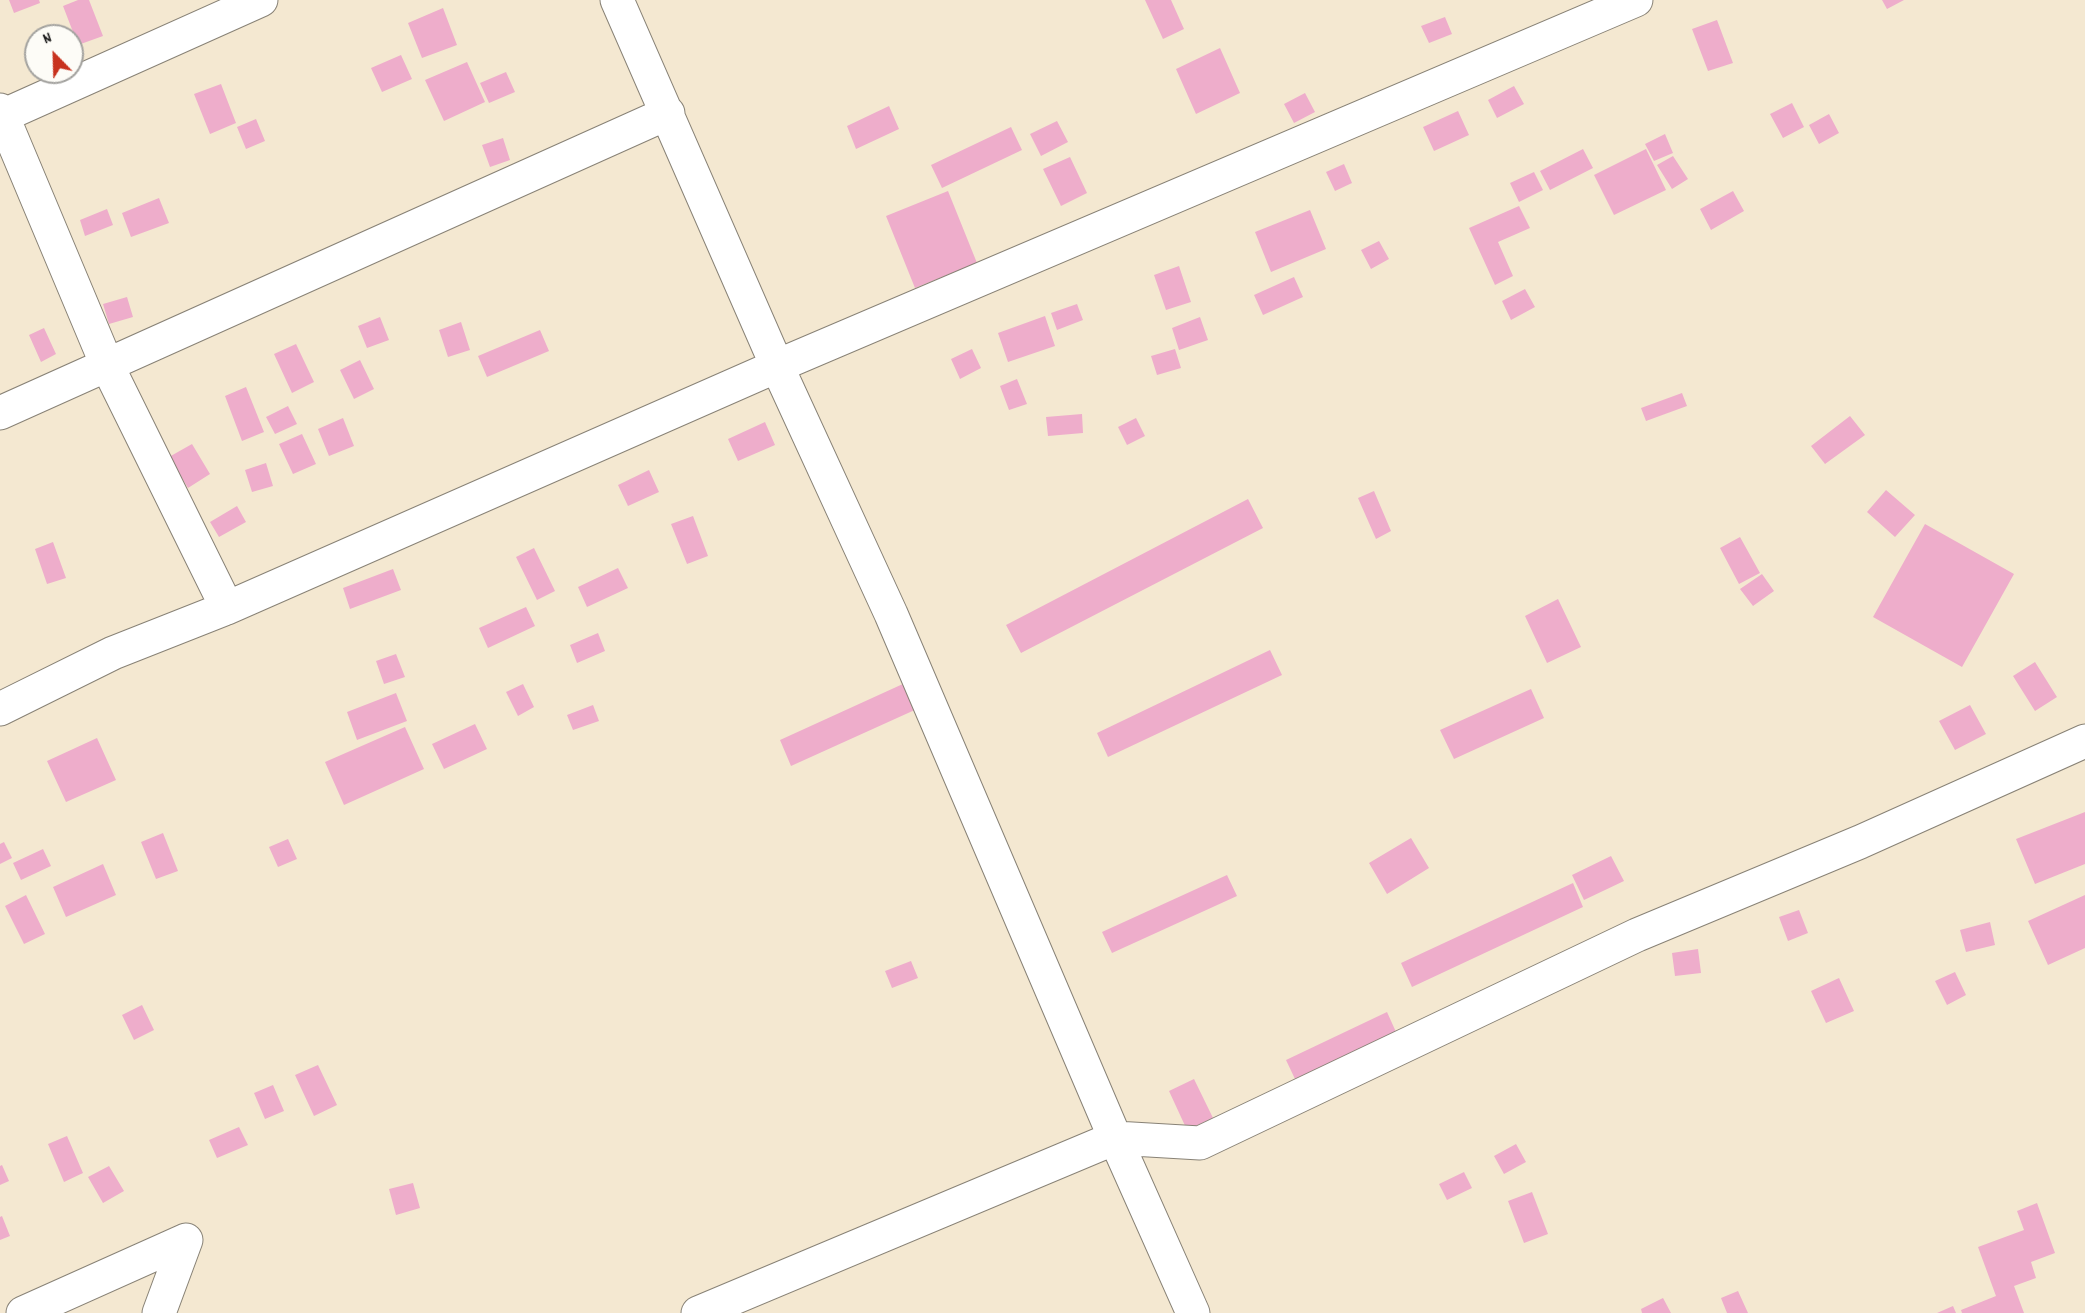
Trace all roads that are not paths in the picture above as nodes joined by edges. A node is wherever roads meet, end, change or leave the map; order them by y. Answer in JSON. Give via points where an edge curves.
{"nodes":[{"id":1,"x":261,"y":0,"type":"edge"},
{"id":2,"x":617,"y":0,"type":"edge"},
{"id":3,"x":1636,"y":0,"type":"edge"},
{"id":4,"x":668,"y":113,"type":"junction"},
{"id":5,"x":1,"y":115,"type":"edge"},
{"id":6,"x":107,"y":365,"type":"junction"},
{"id":7,"x":777,"y":366,"type":"junction"},
{"id":8,"x":0,"y":413,"type":"edge"},
{"id":9,"x":227,"y":608,"type":"junction"},
{"id":10,"x":0,"y":709,"type":"edge"},
{"id":11,"x":2085,"y":741,"type":"edge"},
{"id":12,"x":1114,"y":1138,"type":"junction"},
{"id":13,"x":23,"y":1313,"type":"edge"},
{"id":14,"x":159,"y":1313,"type":"edge"},
{"id":15,"x":698,"y":1313,"type":"edge"},
{"id":16,"x":1193,"y":1313,"type":"edge"}],
"edges":[{"from":1,"to":5,"type":"street"},
{"from":2,"to":4,"type":"street"},
{"from":3,"to":7,"type":"street"},
{"from":4,"to":6,"type":"street"},
{"from":4,"to":7,"type":"street"},
{"from":5,"to":6,"type":"street"},
{"from":6,"to":8,"type":"street"},
{"from":6,"to":9,"type":"street"},
{"from":7,"to":9,"type":"street"},
{"from":7,"to":12,"type":"street","via":[[891,614]]},
{"from":9,"to":10,"type":"street","via":[[113,653]]},
{"from":11,"to":12,"type":"street","via":[[1860,842],[1637,935],[1200,1143]]},
{"from":12,"to":15,"type":"street"},
{"from":12,"to":16,"type":"street"},
{"from":13,"to":14,"type":"street","via":[[186,1240]]}]}
